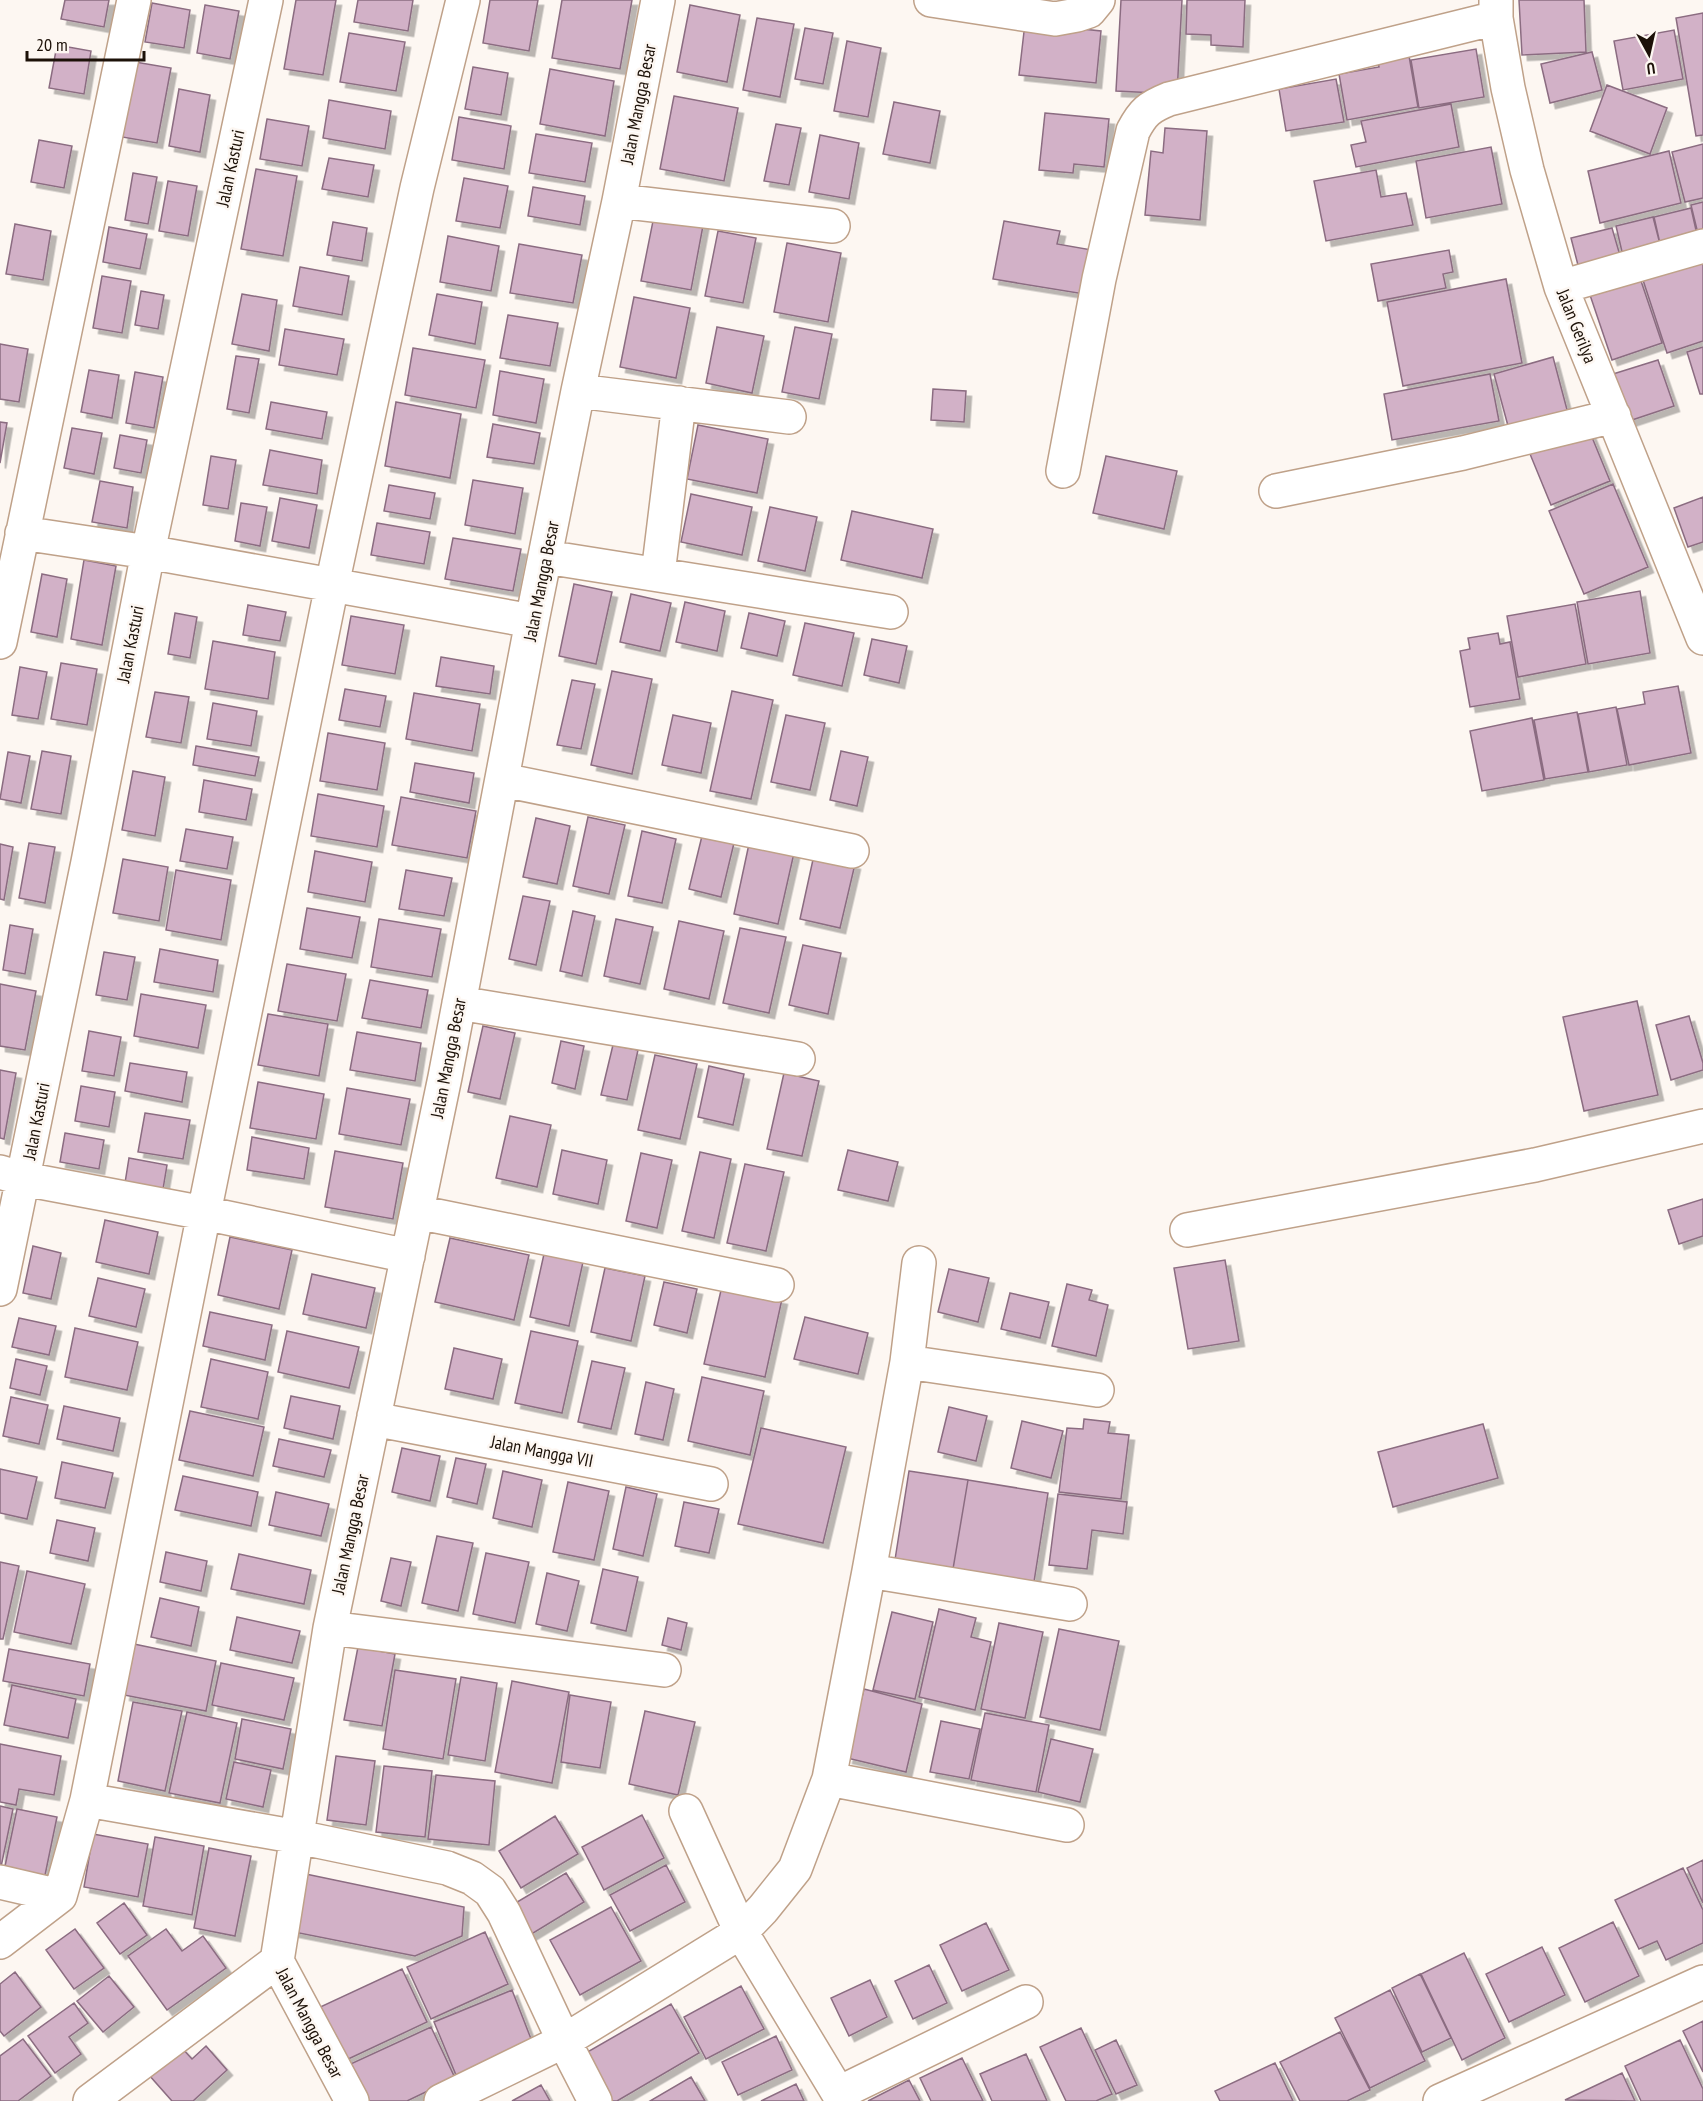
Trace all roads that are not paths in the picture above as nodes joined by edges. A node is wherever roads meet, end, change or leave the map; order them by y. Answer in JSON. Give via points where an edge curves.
{"nodes":[{"id":1,"x":134,"y":0,"type":"edge"},
{"id":2,"x":266,"y":0,"type":"edge"},
{"id":3,"x":463,"y":0,"type":"edge"},
{"id":4,"x":658,"y":0,"type":"edge"},
{"id":5,"x":931,"y":0,"type":"edge"},
{"id":6,"x":1098,"y":0,"type":"edge"},
{"id":7,"x":1496,"y":9,"type":"edge"},
{"id":8,"x":620,"y":201,"type":"junction"},
{"id":9,"x":833,"y":226,"type":"dead end"},
{"id":10,"x":1703,"y":246,"type":"edge"},
{"id":11,"x":1561,"y":287,"type":"junction"},
{"id":12,"x":578,"y":391,"type":"junction"},
{"id":13,"x":679,"y":403,"type":"junction"},
{"id":14,"x":1614,"y":416,"type":"junction"},
{"id":15,"x":789,"y":417,"type":"dead end"},
{"id":16,"x":1063,"y":471,"type":"dead end"},
{"id":17,"x":1276,"y":491,"type":"dead end"},
{"id":18,"x":22,"y":533,"type":"junction"},
{"id":19,"x":148,"y":552,"type":"junction"},
{"id":20,"x":546,"y":557,"type":"junction"},
{"id":21,"x":657,"y":574,"type":"junction"},
{"id":22,"x":332,"y":585,"type":"junction"},
{"id":23,"x":891,"y":612,"type":"dead end"},
{"id":24,"x":532,"y":621,"type":"junction"},
{"id":25,"x":1703,"y":638,"type":"edge"},
{"id":26,"x":0,"y":642,"type":"edge"},
{"id":27,"x":503,"y":780,"type":"junction"},
{"id":28,"x":852,"y":851,"type":"dead end"},
{"id":29,"x":459,"y":1003,"type":"junction"},
{"id":30,"x":798,"y":1059,"type":"dead end"},
{"id":31,"x":1703,"y":1126,"type":"edge"},
{"id":32,"x":12,"y":1176,"type":"edge"},
{"id":33,"x":417,"y":1212,"type":"junction"},
{"id":34,"x":204,"y":1213,"type":"junction"},
{"id":35,"x":1188,"y":1230,"type":"dead end"},
{"id":36,"x":408,"y":1256,"type":"junction"},
{"id":37,"x":918,"y":1263,"type":"dead end"},
{"id":38,"x":777,"y":1285,"type":"dead end"},
{"id":39,"x":0,"y":1289,"type":"edge"},
{"id":40,"x":907,"y":1362,"type":"junction"},
{"id":41,"x":1097,"y":1390,"type":"dead end"},
{"id":42,"x":374,"y":1416,"type":"junction"},
{"id":43,"x":711,"y":1484,"type":"dead end"},
{"id":44,"x":870,"y":1571,"type":"junction"},
{"id":45,"x":1070,"y":1604,"type":"dead end"},
{"id":46,"x":330,"y":1628,"type":"junction"},
{"id":47,"x":664,"y":1670,"type":"dead end"},
{"id":48,"x":829,"y":1779,"type":"junction"},
{"id":49,"x":87,"y":1800,"type":"junction"},
{"id":50,"x":686,"y":1811,"type":"dead end"},
{"id":51,"x":1067,"y":1825,"type":"dead end"},
{"id":52,"x":298,"y":1837,"type":"junction"},
{"id":53,"x":0,"y":1882,"type":"edge"},
{"id":54,"x":60,"y":1896,"type":"junction"},
{"id":55,"x":741,"y":1932,"type":"junction"},
{"id":56,"x":0,"y":1942,"type":"edge"},
{"id":57,"x":277,"y":1961,"type":"junction"},
{"id":58,"x":1703,"y":1982,"type":"edge"},
{"id":59,"x":1026,"y":2002,"type":"dead end"},
{"id":60,"x":564,"y":2042,"type":"junction"},
{"id":61,"x":841,"y":2097,"type":"edge"},
{"id":62,"x":90,"y":2101,"type":"edge"},
{"id":63,"x":352,"y":2101,"type":"edge"},
{"id":64,"x":441,"y":2101,"type":"edge"},
{"id":65,"x":595,"y":2101,"type":"edge"},
{"id":66,"x":1440,"y":2101,"type":"edge"}],
"edges":[{"from":1,"to":18,"type":"street"},
{"from":2,"to":19,"type":"street","name":"Jalan Kasturi"},
{"from":3,"to":22,"type":"street","via":[[417,188]]},
{"from":4,"to":8,"type":"street","name":"Jalan Mangga Besar"},
{"from":5,"to":6,"type":"street","via":[[1055,19],[1089,11]]},
{"from":7,"to":11,"type":"street","name":"Jalan Gerilya","via":[[1508,88],[1527,170]]},
{"from":7,"to":16,"type":"street","via":[[1169,99],[1143,114],[1133,131],[1102,268]]},
{"from":8,"to":9,"type":"street"},
{"from":8,"to":12,"type":"street","name":"Jalan Mangga Besar"},
{"from":10,"to":11,"type":"street"},
{"from":11,"to":14,"type":"street","name":"Jalan Gerilya"},
{"from":12,"to":13,"type":"street"},
{"from":12,"to":20,"type":"street","name":"Jalan Mangga Besar"},
{"from":13,"to":15,"type":"street"},
{"from":13,"to":21,"type":"street"},
{"from":14,"to":17,"type":"street","via":[[1463,453]]},
{"from":14,"to":25,"type":"street","name":"Jalan Gerilya"},
{"from":18,"to":19,"type":"street"},
{"from":18,"to":26,"type":"street"},
{"from":19,"to":22,"type":"street"},
{"from":19,"to":32,"type":"street","name":"Jalan Kasturi","via":[[88,862]]},
{"from":20,"to":21,"type":"street"},
{"from":20,"to":24,"type":"street","name":"Jalan Mangga Besar"},
{"from":21,"to":23,"type":"street"},
{"from":22,"to":24,"type":"street"},
{"from":22,"to":34,"type":"street"},
{"from":24,"to":27,"type":"street","name":"Jalan Mangga Besar"},
{"from":27,"to":28,"type":"street"},
{"from":27,"to":29,"type":"street","name":"Jalan Mangga Besar"},
{"from":29,"to":30,"type":"street"},
{"from":29,"to":33,"type":"street","name":"Jalan Mangga Besar"},
{"from":31,"to":35,"type":"street","via":[[1535,1165]]},
{"from":32,"to":34,"type":"street"},
{"from":32,"to":39,"type":"street","name":"Jalan Kasturi"},
{"from":33,"to":36,"type":"street","name":"Jalan Mangga Besar"},
{"from":33,"to":38,"type":"street"},
{"from":34,"to":36,"type":"street"},
{"from":34,"to":49,"type":"street"},
{"from":36,"to":42,"type":"street","name":"Jalan Mangga Besar"},
{"from":37,"to":40,"type":"street"},
{"from":40,"to":41,"type":"street"},
{"from":40,"to":44,"type":"street"},
{"from":42,"to":43,"type":"street","name":"Jalan Mangga VII"},
{"from":42,"to":46,"type":"street","name":"Jalan Mangga Besar"},
{"from":44,"to":45,"type":"street"},
{"from":44,"to":48,"type":"street"},
{"from":46,"to":47,"type":"street"},
{"from":46,"to":52,"type":"street","name":"Jalan Mangga Besar"},
{"from":48,"to":51,"type":"street"},
{"from":48,"to":55,"type":"street","via":[[795,1869]]},
{"from":49,"to":52,"type":"street"},
{"from":49,"to":54,"type":"street"},
{"from":50,"to":55,"type":"street"},
{"from":52,"to":57,"type":"street","name":"Jalan Mangga Besar"},
{"from":52,"to":60,"type":"street","via":[[447,1868],[490,1891]]},
{"from":53,"to":54,"type":"street"},
{"from":54,"to":56,"type":"street"},
{"from":55,"to":60,"type":"street"},
{"from":55,"to":61,"type":"street"},
{"from":57,"to":62,"type":"street"},
{"from":57,"to":63,"type":"street","name":"Jalan Mangga Besar"},
{"from":58,"to":66,"type":"street"},
{"from":59,"to":61,"type":"street"},
{"from":60,"to":64,"type":"street"},
{"from":60,"to":65,"type":"street"}]}
